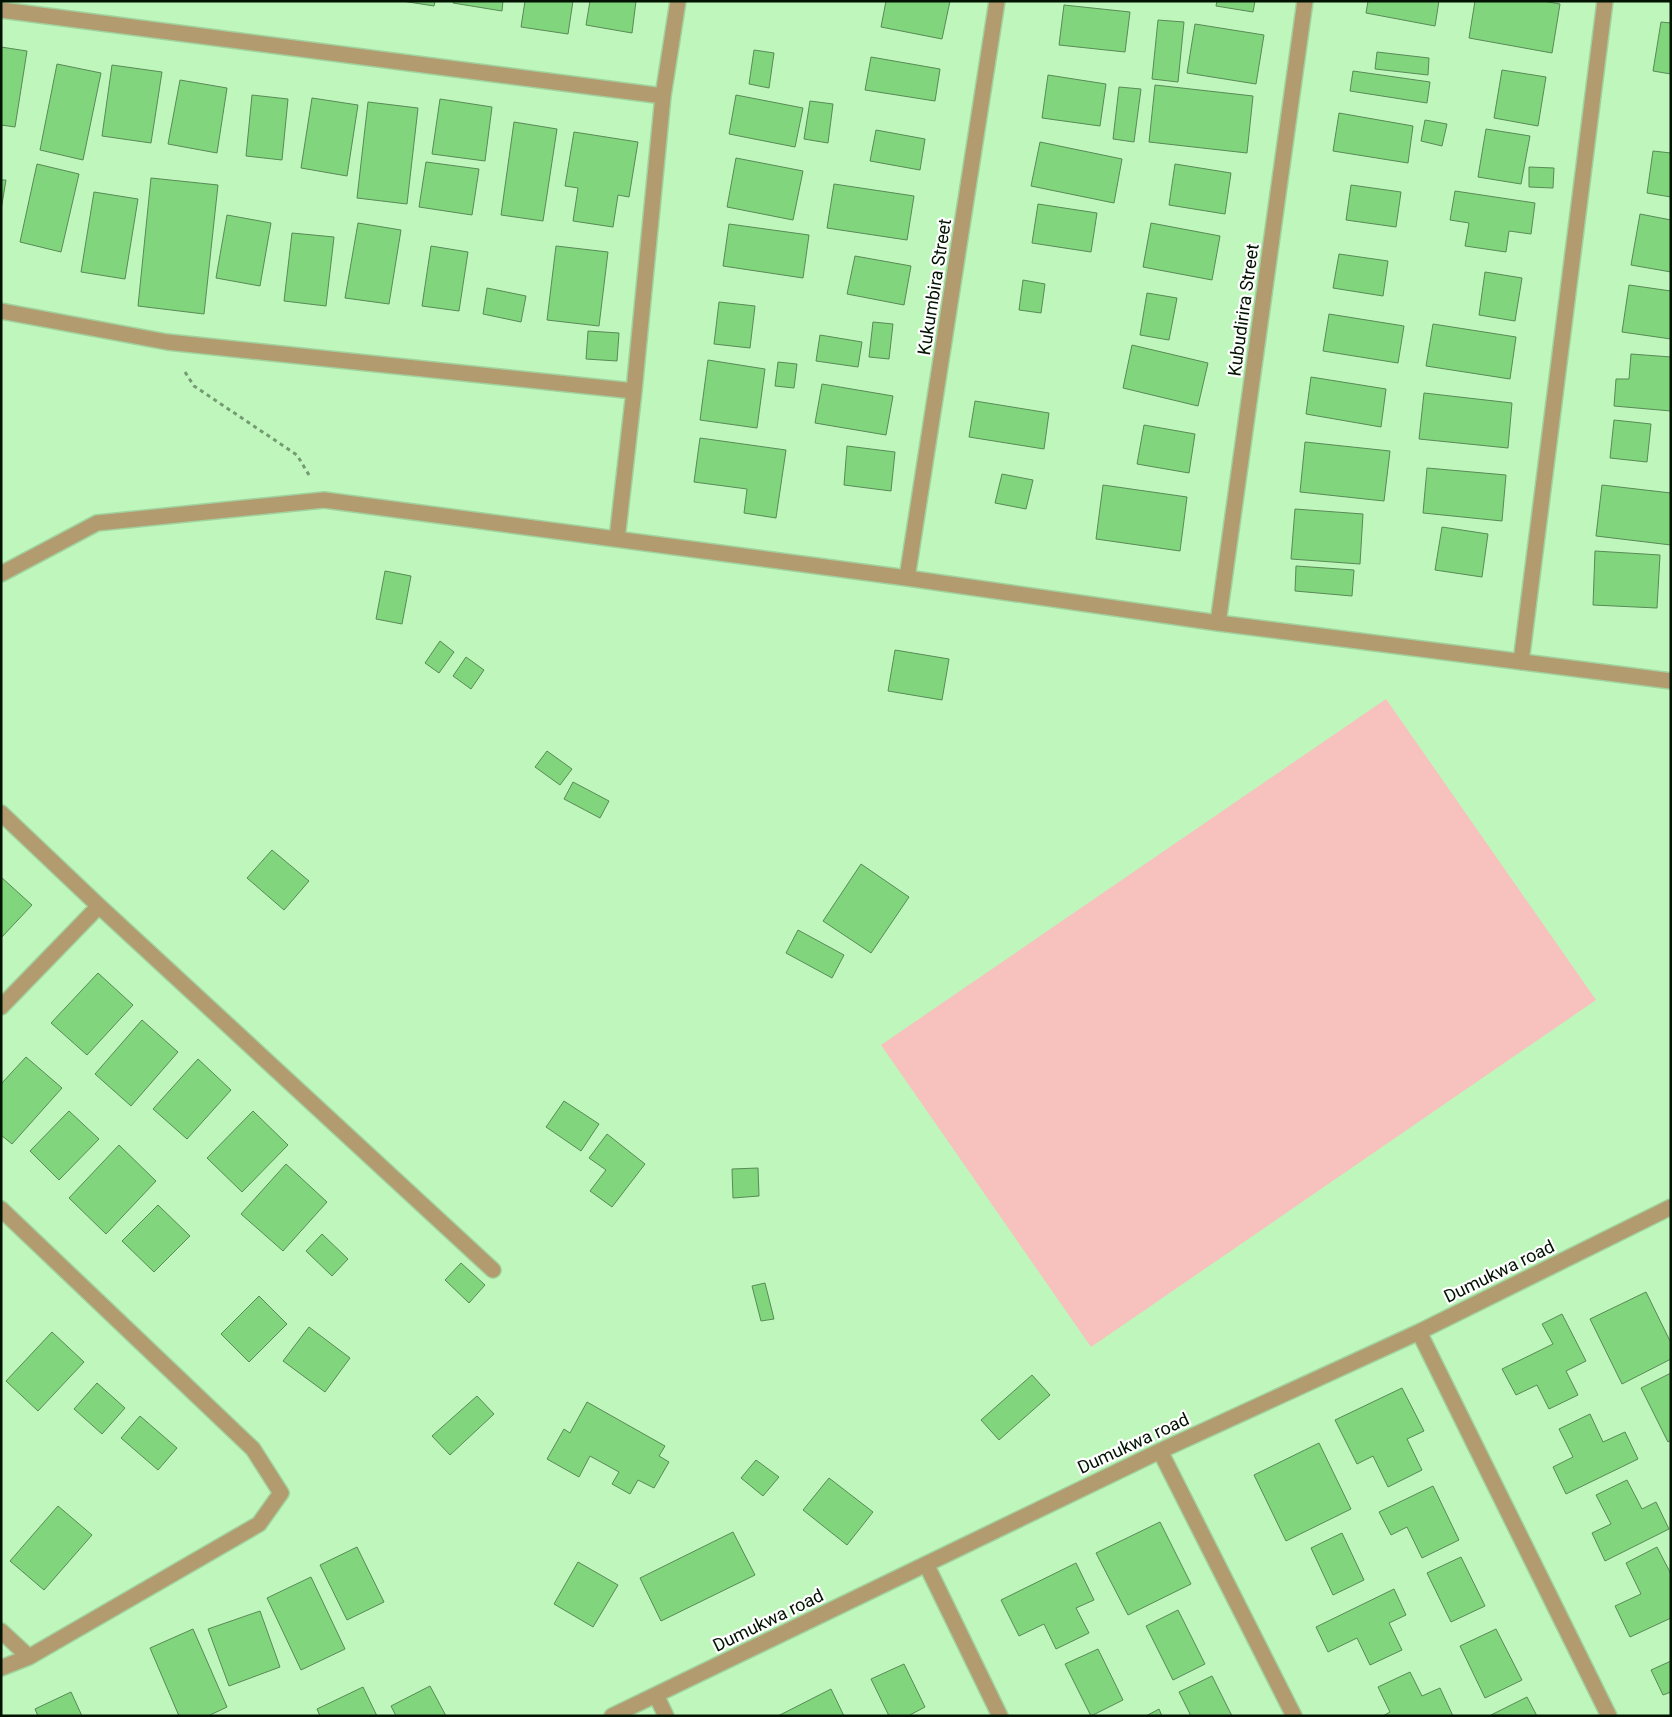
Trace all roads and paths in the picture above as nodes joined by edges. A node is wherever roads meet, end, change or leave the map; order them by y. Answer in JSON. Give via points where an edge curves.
{"nodes":[{"id":1,"x":678,"y":1,"type":"edge"},
{"id":2,"x":997,"y":1,"type":"edge"},
{"id":3,"x":1305,"y":1,"type":"edge"},
{"id":4,"x":1605,"y":1,"type":"edge"},
{"id":5,"x":1,"y":10,"type":"edge"},
{"id":6,"x":663,"y":96,"type":"junction"},
{"id":7,"x":1,"y":311,"type":"edge"},
{"id":8,"x":167,"y":342,"type":"junction"},
{"id":9,"x":634,"y":391,"type":"junction"},
{"id":10,"x":324,"y":500,"type":"junction"},
{"id":11,"x":617,"y":539,"type":"junction"},
{"id":12,"x":1,"y":574,"type":"edge"},
{"id":13,"x":907,"y":578,"type":"junction"},
{"id":14,"x":1218,"y":623,"type":"junction"},
{"id":15,"x":1521,"y":662,"type":"junction"},
{"id":16,"x":1671,"y":680,"type":"edge"},
{"id":17,"x":1,"y":813,"type":"edge"},
{"id":18,"x":99,"y":906,"type":"junction"},
{"id":19,"x":1,"y":1007,"type":"edge"},
{"id":20,"x":1671,"y":1207,"type":"edge"},
{"id":21,"x":1,"y":1209,"type":"edge"},
{"id":22,"x":493,"y":1270,"type":"dead end"},
{"id":23,"x":1419,"y":1332,"type":"junction"},
{"id":24,"x":1160,"y":1450,"type":"junction"},
{"id":25,"x":926,"y":1564,"type":"junction"},
{"id":26,"x":1,"y":1631,"type":"edge"},
{"id":27,"x":30,"y":1656,"type":"junction"},
{"id":28,"x":1,"y":1668,"type":"edge"},
{"id":29,"x":656,"y":1696,"type":"junction"},
{"id":30,"x":612,"y":1716,"type":"edge"},
{"id":31,"x":666,"y":1716,"type":"edge"},
{"id":32,"x":1000,"y":1716,"type":"edge"},
{"id":33,"x":1294,"y":1716,"type":"edge"},
{"id":34,"x":1609,"y":1716,"type":"edge"}],
"edges":[{"from":1,"to":6,"type":"street"},
{"from":2,"to":13,"type":"street","name":"Kukumbira Street"},
{"from":3,"to":14,"type":"street","name":"Kubudirira Street"},
{"from":4,"to":15,"type":"street"},
{"from":5,"to":6,"type":"street"},
{"from":6,"to":9,"type":"street"},
{"from":7,"to":8,"type":"street"},
{"from":8,"to":9,"type":"street"},
{"from":8,"to":10,"type":"path","via":[[194,386],[296,455]]},
{"from":9,"to":11,"type":"street"},
{"from":10,"to":11,"type":"street"},
{"from":10,"to":12,"type":"street","via":[[97,523]]},
{"from":11,"to":13,"type":"street"},
{"from":13,"to":14,"type":"street"},
{"from":14,"to":15,"type":"street"},
{"from":15,"to":16,"type":"street"},
{"from":17,"to":18,"type":"street"},
{"from":18,"to":19,"type":"street"},
{"from":18,"to":22,"type":"street"},
{"from":20,"to":23,"type":"street","name":"Dumukwa road"},
{"from":21,"to":27,"type":"street","via":[[253,1449],[281,1493],[259,1524]]},
{"from":23,"to":24,"type":"street","name":"Dumukwa road"},
{"from":23,"to":34,"type":"street"},
{"from":24,"to":25,"type":"street","name":"Dumukwa road"},
{"from":24,"to":33,"type":"street"},
{"from":25,"to":29,"type":"street","name":"Dumukwa road"},
{"from":25,"to":32,"type":"street"},
{"from":26,"to":27,"type":"street"},
{"from":27,"to":28,"type":"street"},
{"from":29,"to":30,"type":"street","name":"Dumukwa road"},
{"from":29,"to":31,"type":"street"}]}
